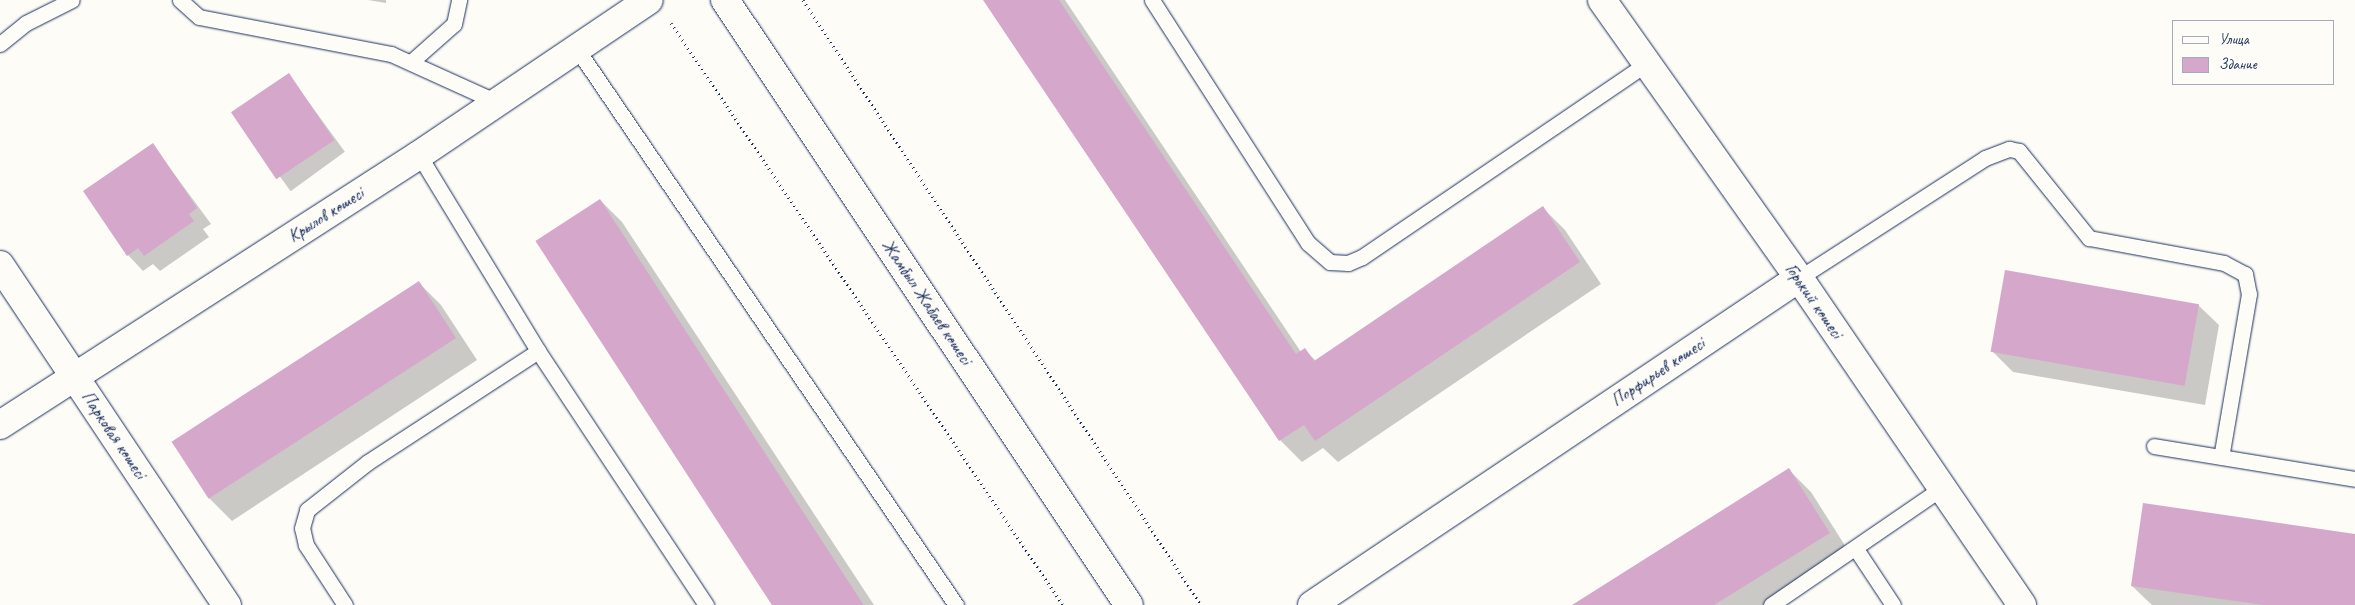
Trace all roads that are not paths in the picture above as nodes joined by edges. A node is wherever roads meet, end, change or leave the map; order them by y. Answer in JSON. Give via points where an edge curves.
{"nodes":[{"id":1,"x":72,"y":0,"type":"edge"},
{"id":2,"x":180,"y":0,"type":"edge"},
{"id":3,"x":459,"y":0,"type":"edge"},
{"id":4,"x":724,"y":0,"type":"edge"},
{"id":5,"x":1152,"y":0,"type":"edge"},
{"id":6,"x":1602,"y":0,"type":"edge"},
{"id":7,"x":658,"y":8,"type":"edge"},
{"id":8,"x":0,"y":44,"type":"edge"},
{"id":9,"x":577,"y":49,"type":"junction"},
{"id":10,"x":411,"y":62,"type":"junction"},
{"id":11,"x":1645,"y":65,"type":"junction"},
{"id":12,"x":498,"y":102,"type":"junction"},
{"id":13,"x":419,"y":155,"type":"junction"},
{"id":14,"x":0,"y":265,"type":"edge"},
{"id":15,"x":1798,"y":278,"type":"junction"},
{"id":16,"x":538,"y":351,"type":"junction"},
{"id":17,"x":74,"y":375,"type":"junction"},
{"id":18,"x":0,"y":425,"type":"edge"},
{"id":19,"x":2154,"y":446,"type":"dead end"},
{"id":20,"x":2221,"y":457,"type":"junction"},
{"id":21,"x":2355,"y":479,"type":"edge"},
{"id":22,"x":1942,"y":488,"type":"junction"},
{"id":23,"x":1856,"y":549,"type":"junction"},
{"id":24,"x":227,"y":605,"type":"edge"},
{"id":25,"x":345,"y":605,"type":"edge"},
{"id":26,"x":706,"y":605,"type":"edge"},
{"id":27,"x":956,"y":605,"type":"edge"},
{"id":28,"x":1129,"y":605,"type":"edge"},
{"id":29,"x":1313,"y":605,"type":"edge"},
{"id":30,"x":1771,"y":605,"type":"edge"},
{"id":31,"x":1893,"y":605,"type":"edge"},
{"id":32,"x":2022,"y":605,"type":"edge"}],
"edges":[{"from":1,"to":8,"type":"lane","via":[[26,23]]},
{"from":2,"to":10,"type":"lane","via":[[200,16],[369,49]]},
{"from":3,"to":10,"type":"lane","via":[[454,24]]},
{"from":4,"to":28,"type":"street","name":"Жамбыл Жабаев көшесі"},
{"from":5,"to":11,"type":"lane","via":[[1308,243],[1330,262],[1348,263],[1362,257]]},
{"from":6,"to":11,"type":"street","name":"Горький көшесі"},
{"from":7,"to":9,"type":"street","name":"Крылов көшесі"},
{"from":9,"to":12,"type":"street","name":"Крылов көшесі"},
{"from":9,"to":27,"type":"lane"},
{"from":10,"to":12,"type":"lane"},
{"from":11,"to":15,"type":"street","name":"Горький көшесі"},
{"from":12,"to":13,"type":"street","name":"Крылов көшесі"},
{"from":13,"to":16,"type":"lane"},
{"from":13,"to":17,"type":"street","name":"Крылов көшесі"},
{"from":14,"to":17,"type":"street","name":"Парковая көшесі"},
{"from":15,"to":20,"type":"lane","name":"Порфирьев көшесі","via":[[1985,158],[2010,149],[2028,156],[2089,238],[2224,263],[2245,274],[2249,294]]},
{"from":15,"to":22,"type":"street","name":"Горький көшесі"},
{"from":15,"to":29,"type":"street","name":"Порфирьев көшесі"},
{"from":16,"to":25,"type":"lane","via":[[368,462],[307,510],[302,528],[306,545]]},
{"from":16,"to":26,"type":"lane"},
{"from":17,"to":18,"type":"street","name":"Крылов көшесі"},
{"from":17,"to":24,"type":"street","name":"Парковая көшесі"},
{"from":19,"to":20,"type":"lane"},
{"from":20,"to":21,"type":"lane"},
{"from":22,"to":23,"type":"lane"},
{"from":22,"to":32,"type":"street","name":"Горький көшесі"},
{"from":23,"to":30,"type":"lane"},
{"from":23,"to":31,"type":"lane"}]}
